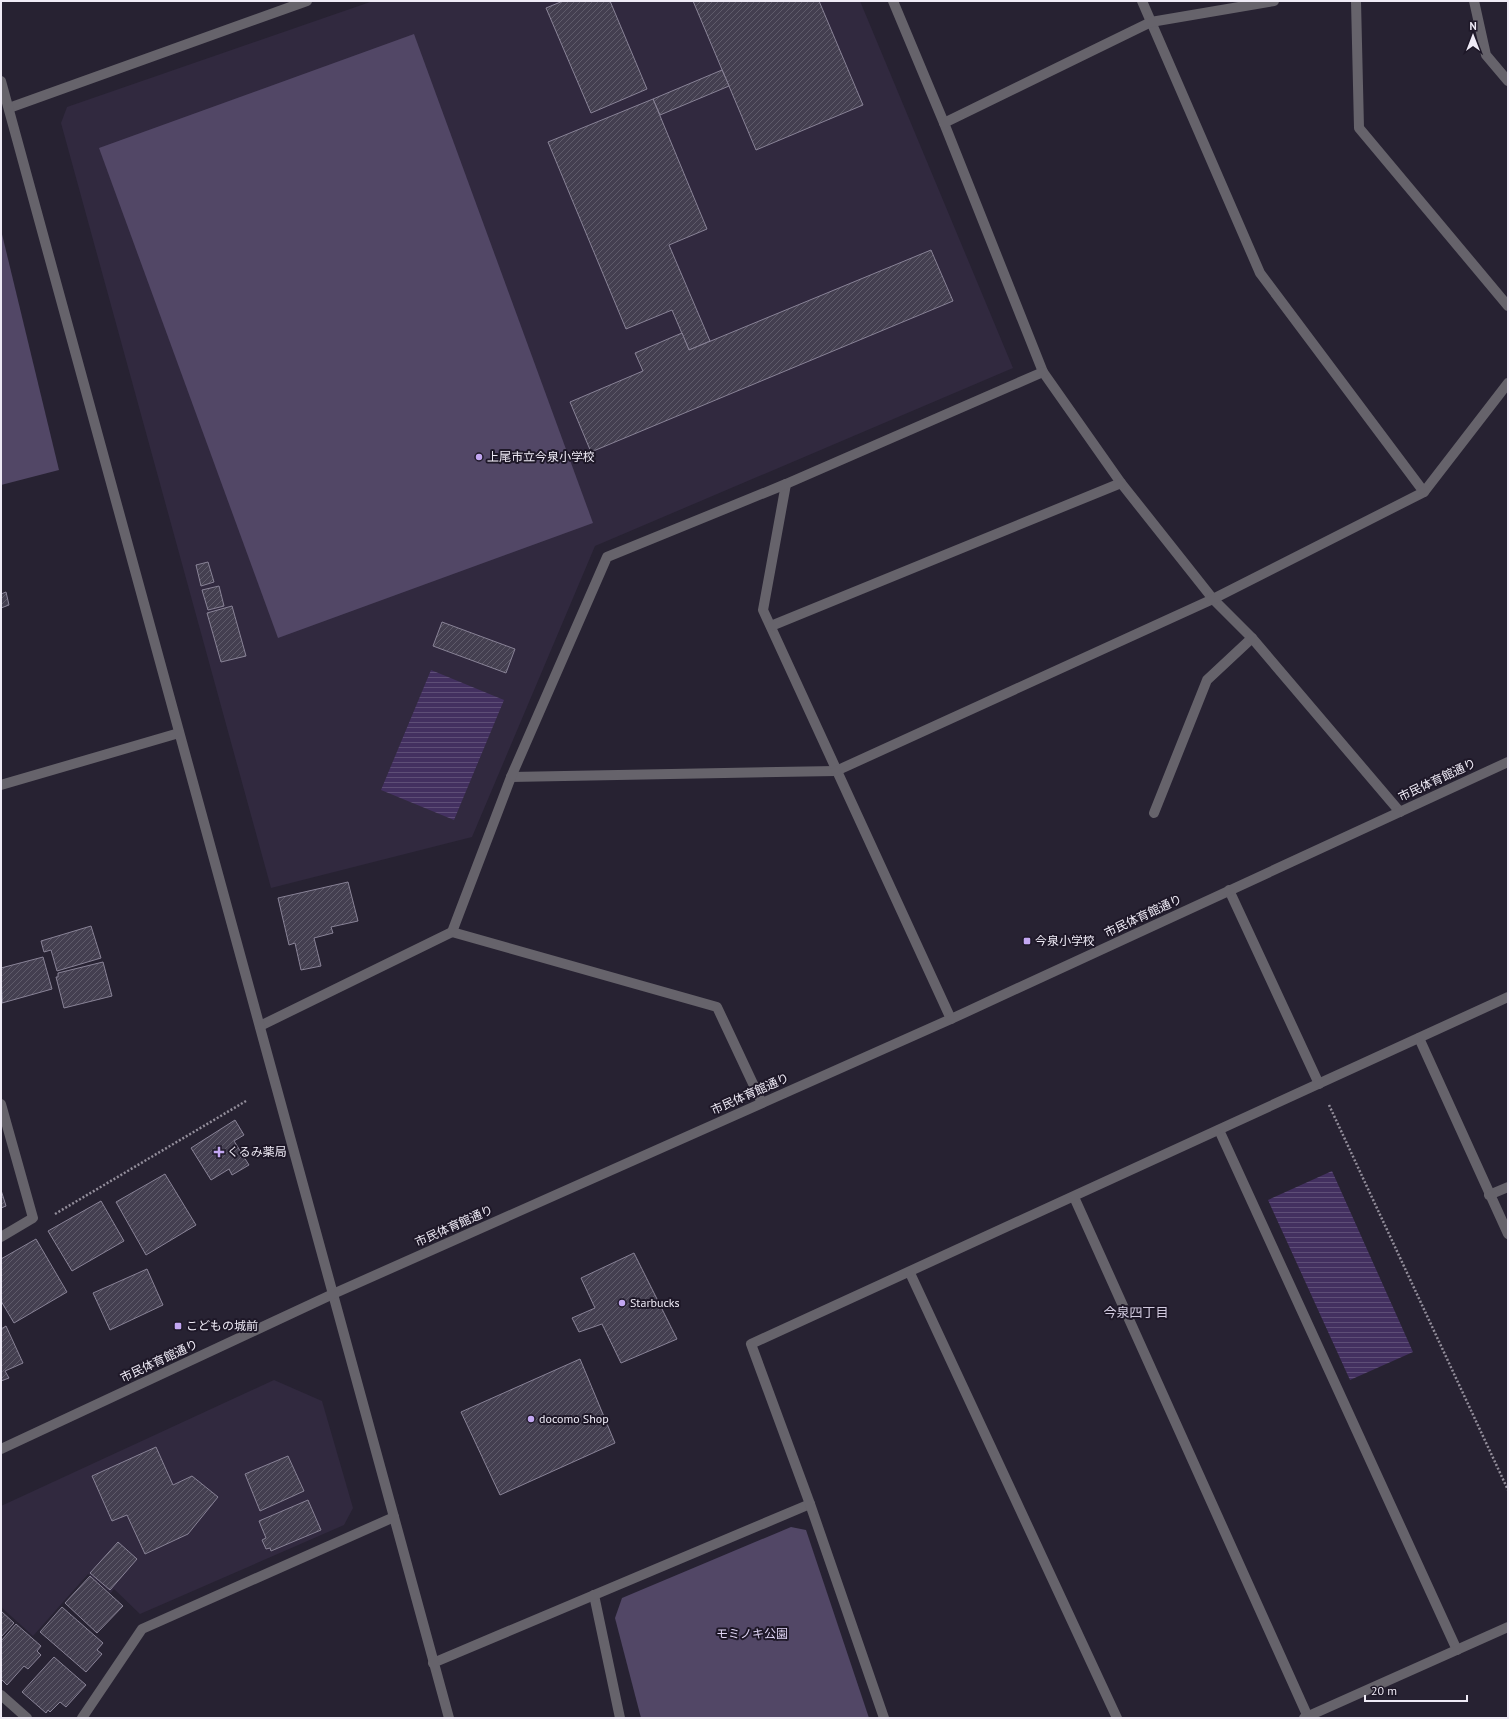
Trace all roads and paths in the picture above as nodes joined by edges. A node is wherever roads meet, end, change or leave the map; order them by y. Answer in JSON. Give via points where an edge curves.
{"nodes":[{"id":1,"x":305,"y":1,"type":"edge"},
{"id":2,"x":893,"y":1,"type":"edge"},
{"id":3,"x":1142,"y":1,"type":"edge"},
{"id":4,"x":1274,"y":1,"type":"edge"},
{"id":5,"x":1356,"y":1,"type":"edge"},
{"id":6,"x":1474,"y":1,"type":"edge"},
{"id":7,"x":1151,"y":22,"type":"junction"},
{"id":8,"x":1,"y":81,"type":"edge"},
{"id":9,"x":1508,"y":81,"type":"edge"},
{"id":10,"x":9,"y":108,"type":"junction"},
{"id":11,"x":944,"y":123,"type":"junction"},
{"id":12,"x":1508,"y":306,"type":"edge"},
{"id":13,"x":1043,"y":372,"type":"junction"},
{"id":14,"x":1508,"y":383,"type":"edge"},
{"id":15,"x":1121,"y":483,"type":"junction"},
{"id":16,"x":786,"y":484,"type":"junction"},
{"id":17,"x":1424,"y":492,"type":"junction"},
{"id":18,"x":1213,"y":599,"type":"junction"},
{"id":19,"x":771,"y":626,"type":"junction"},
{"id":20,"x":1252,"y":638,"type":"junction"},
{"id":21,"x":179,"y":733,"type":"junction"},
{"id":22,"x":1508,"y":762,"type":"edge"},
{"id":23,"x":836,"y":771,"type":"junction"},
{"id":24,"x":511,"y":777,"type":"junction"},
{"id":25,"x":1,"y":785,"type":"edge"},
{"id":26,"x":1400,"y":812,"type":"junction"},
{"id":27,"x":1154,"y":813,"type":"dead end"},
{"id":28,"x":1229,"y":890,"type":"junction"},
{"id":29,"x":452,"y":932,"type":"junction"},
{"id":30,"x":1508,"y":997,"type":"edge"},
{"id":31,"x":950,"y":1019,"type":"junction"},
{"id":32,"x":260,"y":1026,"type":"junction"},
{"id":33,"x":1419,"y":1038,"type":"junction"},
{"id":34,"x":1319,"y":1084,"type":"junction"},
{"id":35,"x":246,"y":1101,"type":"dead end"},
{"id":36,"x":762,"y":1103,"type":"junction"},
{"id":37,"x":1,"y":1104,"type":"edge"},
{"id":38,"x":1220,"y":1130,"type":"junction"},
{"id":39,"x":1508,"y":1187,"type":"edge"},
{"id":40,"x":1489,"y":1195,"type":"junction"},
{"id":41,"x":1074,"y":1197,"type":"junction"},
{"id":42,"x":33,"y":1218,"type":"junction"},
{"id":43,"x":1508,"y":1234,"type":"edge"},
{"id":44,"x":1,"y":1237,"type":"edge"},
{"id":45,"x":910,"y":1273,"type":"junction"},
{"id":46,"x":333,"y":1294,"type":"junction"},
{"id":47,"x":1,"y":1449,"type":"edge"},
{"id":48,"x":1508,"y":1490,"type":"edge"},
{"id":49,"x":810,"y":1504,"type":"junction"},
{"id":50,"x":394,"y":1518,"type":"junction"},
{"id":51,"x":594,"y":1595,"type":"junction"},
{"id":52,"x":1508,"y":1627,"type":"edge"},
{"id":53,"x":1457,"y":1650,"type":"junction"},
{"id":54,"x":433,"y":1663,"type":"junction"},
{"id":55,"x":1,"y":1695,"type":"edge"},
{"id":56,"x":1306,"y":1717,"type":"edge"},
{"id":57,"x":27,"y":1718,"type":"edge"},
{"id":58,"x":82,"y":1718,"type":"edge"},
{"id":59,"x":449,"y":1718,"type":"edge"},
{"id":60,"x":620,"y":1718,"type":"edge"},
{"id":61,"x":884,"y":1718,"type":"edge"},
{"id":62,"x":1117,"y":1718,"type":"edge"}],
"edges":[{"from":1,"to":10,"type":"street"},
{"from":2,"to":11,"type":"street"},
{"from":3,"to":7,"type":"street"},
{"from":4,"to":7,"type":"street"},
{"from":5,"to":12,"type":"street","via":[[1359,128]]},
{"from":6,"to":9,"type":"street","via":[[1486,55]]},
{"from":7,"to":11,"type":"street"},
{"from":7,"to":17,"type":"street","via":[[1260,273]]},
{"from":8,"to":10,"type":"street"},
{"from":10,"to":21,"type":"street"},
{"from":11,"to":13,"type":"street"},
{"from":13,"to":15,"type":"street"},
{"from":13,"to":16,"type":"street"},
{"from":14,"to":17,"type":"street"},
{"from":15,"to":18,"type":"street"},
{"from":15,"to":19,"type":"street"},
{"from":16,"to":19,"type":"street","via":[[763,610]]},
{"from":16,"to":24,"type":"street","via":[[607,557]]},
{"from":17,"to":18,"type":"street"},
{"from":18,"to":20,"type":"street"},
{"from":18,"to":23,"type":"street"},
{"from":19,"to":23,"type":"street"},
{"from":20,"to":26,"type":"street"},
{"from":20,"to":27,"type":"street","via":[[1207,680]]},
{"from":21,"to":25,"type":"street"},
{"from":21,"to":32,"type":"street"},
{"from":22,"to":26,"type":"street","name":"市民体育館通り"},
{"from":23,"to":24,"type":"street"},
{"from":23,"to":31,"type":"street"},
{"from":24,"to":29,"type":"street"},
{"from":26,"to":28,"type":"street","name":"市民体育館通り"},
{"from":28,"to":31,"type":"street","name":"市民体育館通り"},
{"from":28,"to":34,"type":"street"},
{"from":29,"to":32,"type":"street"},
{"from":29,"to":36,"type":"street","via":[[717,1007]]},
{"from":30,"to":33,"type":"street"},
{"from":31,"to":36,"type":"street","name":"市民体育館通り"},
{"from":32,"to":46,"type":"street"},
{"from":33,"to":34,"type":"street"},
{"from":33,"to":40,"type":"street"},
{"from":34,"to":38,"type":"street"},
{"from":34,"to":48,"type":"path"},
{"from":35,"to":42,"type":"path","via":[[40,1223]]},
{"from":36,"to":46,"type":"street","name":"市民体育館通り"},
{"from":37,"to":42,"type":"street"},
{"from":38,"to":41,"type":"street"},
{"from":38,"to":53,"type":"street"},
{"from":39,"to":40,"type":"street"},
{"from":40,"to":43,"type":"street"},
{"from":41,"to":45,"type":"street"},
{"from":41,"to":56,"type":"street"},
{"from":42,"to":44,"type":"street"},
{"from":45,"to":49,"type":"street","via":[[752,1344]]},
{"from":45,"to":62,"type":"street"},
{"from":46,"to":47,"type":"street","name":"市民体育館通り"},
{"from":46,"to":50,"type":"street"},
{"from":49,"to":51,"type":"street"},
{"from":49,"to":61,"type":"street"},
{"from":50,"to":54,"type":"street"},
{"from":50,"to":58,"type":"street","via":[[142,1629]]},
{"from":51,"to":54,"type":"street"},
{"from":51,"to":60,"type":"street"},
{"from":52,"to":53,"type":"street"},
{"from":53,"to":56,"type":"street"},
{"from":54,"to":59,"type":"street"},
{"from":55,"to":57,"type":"street"}]}
